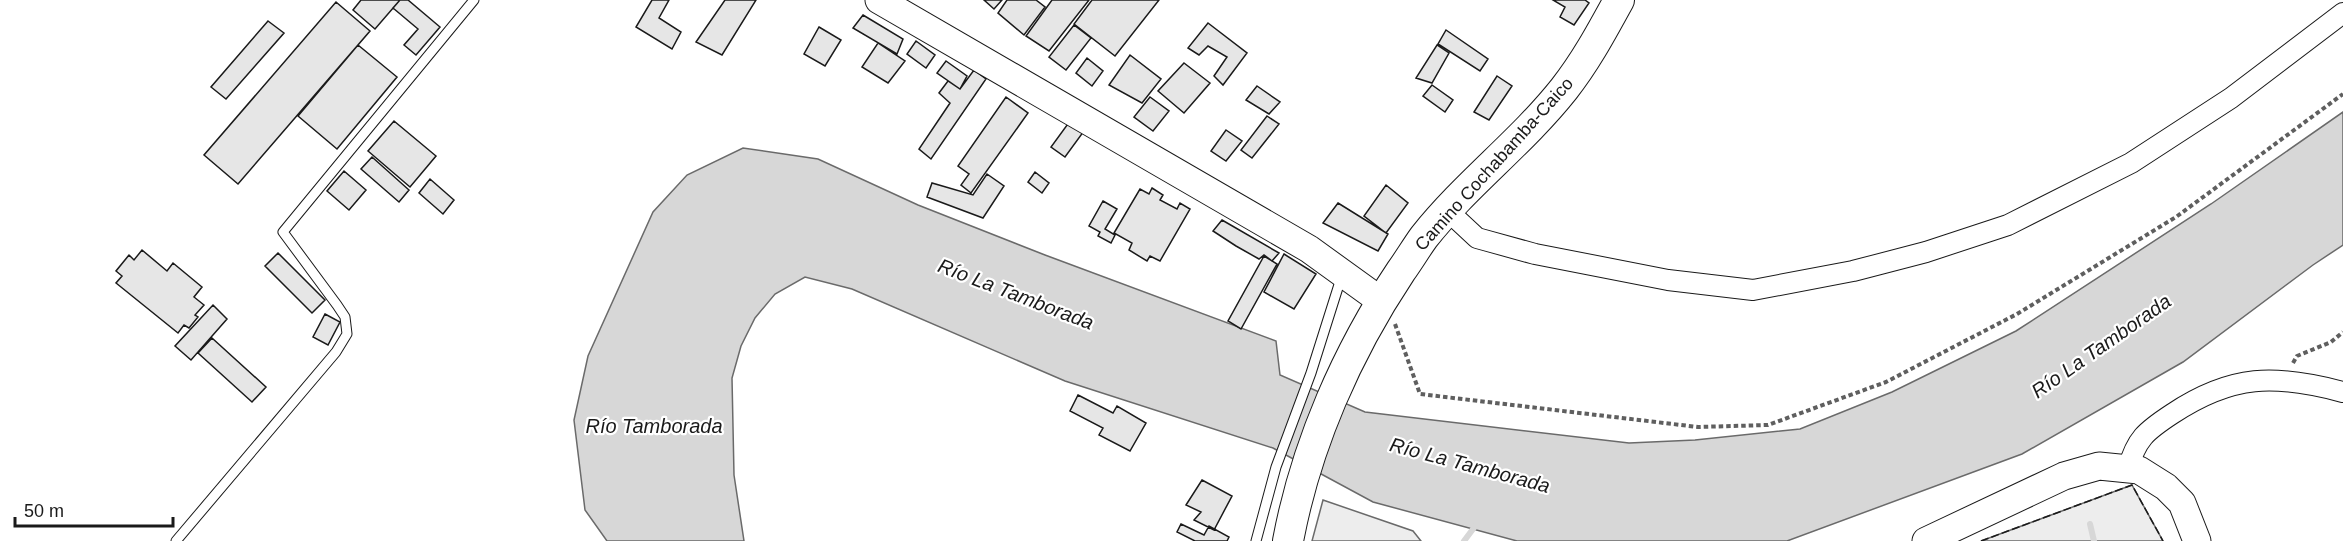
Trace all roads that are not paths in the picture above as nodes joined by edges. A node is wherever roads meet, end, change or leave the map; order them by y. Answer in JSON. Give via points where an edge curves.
{"nodes":[{"id":1,"x":474,"y":0,"type":"edge"},
{"id":2,"x":879,"y":0,"type":"edge"},
{"id":3,"x":1618,"y":0,"type":"edge"},
{"id":4,"x":2343,"y":13,"type":"edge"},
{"id":5,"x":1448,"y":212,"type":"junction"},
{"id":6,"x":1343,"y":273,"type":"junction"},
{"id":7,"x":1381,"y":301,"type":"junction"},
{"id":8,"x":2343,"y":392,"type":"edge"},
{"id":9,"x":1291,"y":469,"type":"junction"},
{"id":10,"x":2128,"y":469,"type":"junction"},
{"id":11,"x":176,"y":541,"type":"edge"},
{"id":12,"x":1256,"y":541,"type":"edge"},
{"id":13,"x":1288,"y":541,"type":"edge"},
{"id":14,"x":1926,"y":541,"type":"edge"},
{"id":15,"x":2197,"y":541,"type":"edge"}],
"edges":[{"from":1,"to":11,"type":"lane","via":[[283,232],[345,317],[347,334]]},
{"from":2,"to":6,"type":"main road","via":[[1309,249]]},
{"from":3,"to":5,"type":"main road","name":"Camino Cochabamba-Caico","via":[[1593,47],[1564,89]]},
{"from":4,"to":5,"type":"street","via":[[2231,98],[2131,163],[2008,225],[1852,271],[1753,290],[1668,280],[1535,254],[1477,238]]},
{"from":5,"to":7,"type":"main road","name":"Camino Cochabamba-Caico","via":[[1424,237]]},
{"from":6,"to":7,"type":"main road"},
{"from":6,"to":9,"type":"lane","via":[[1311,374]]},
{"from":7,"to":9,"type":"main road","name":"Camino Cochabamba-Caico"},
{"from":8,"to":10,"type":"street","via":[[2304,382],[2267,379],[2230,384],[2193,400],[2146,430],[2133,449]]},
{"from":9,"to":12,"type":"lane"},
{"from":9,"to":13,"type":"main road","name":"Camino Cochabamba-Caico"},
{"from":10,"to":14,"type":"main road","via":[[2099,466],[2064,476]]},
{"from":10,"to":15,"type":"main road","via":[[2139,470],[2166,487],[2182,504]]}]}
